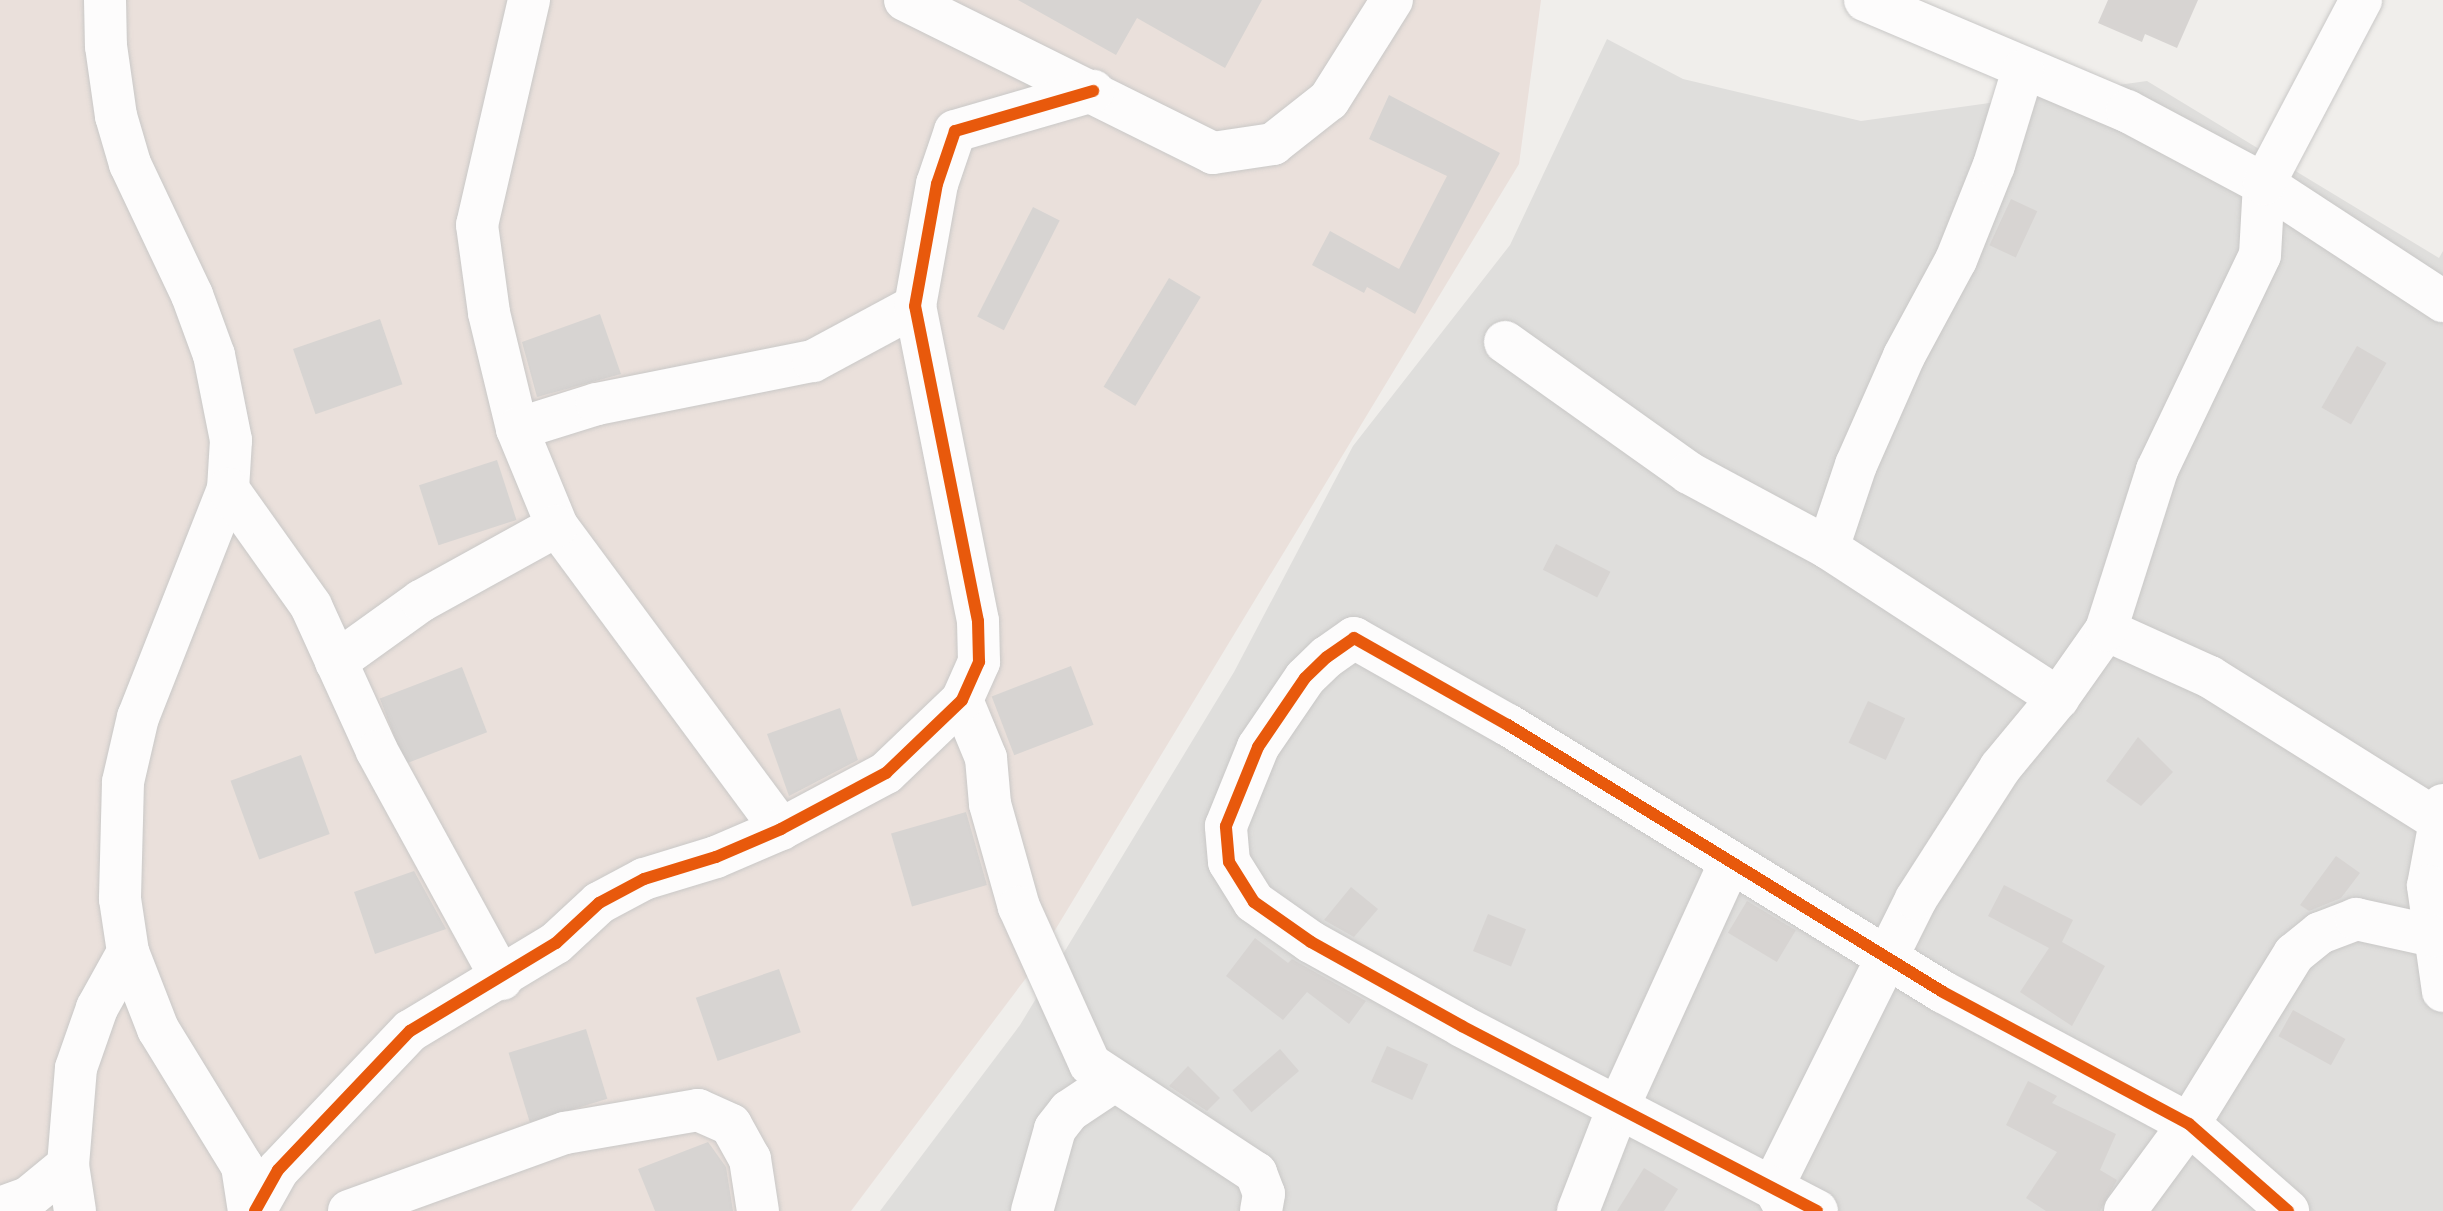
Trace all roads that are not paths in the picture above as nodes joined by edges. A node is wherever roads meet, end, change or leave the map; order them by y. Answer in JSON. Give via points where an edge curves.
{"nodes":[{"id":1,"x":105,"y":0,"type":"edge"},
{"id":2,"x":530,"y":0,"type":"edge"},
{"id":3,"x":905,"y":0,"type":"edge"},
{"id":4,"x":1392,"y":0,"type":"edge"},
{"id":5,"x":2361,"y":0,"type":"edge"},
{"id":6,"x":1881,"y":3,"type":"edge"},
{"id":7,"x":2024,"y":70,"type":"junction"},
{"id":8,"x":1093,"y":91,"type":"junction"},
{"id":9,"x":2264,"y":184,"type":"junction"},
{"id":10,"x":2443,"y":301,"type":"edge"},
{"id":11,"x":915,"y":306,"type":"junction"},
{"id":12,"x":1505,"y":342,"type":"dead end"},
{"id":13,"x":517,"y":429,"type":"junction"},
{"id":14,"x":228,"y":489,"type":"junction"},
{"id":15,"x":556,"y":526,"type":"junction"},
{"id":16,"x":1828,"y":548,"type":"junction"},
{"id":17,"x":2106,"y":630,"type":"junction"},
{"id":18,"x":336,"y":662,"type":"junction"},
{"id":19,"x":2058,"y":698,"type":"junction"},
{"id":20,"x":962,"y":700,"type":"junction"},
{"id":21,"x":2440,"y":812,"type":"edge"},
{"id":22,"x":781,"y":828,"type":"junction"},
{"id":23,"x":1730,"y":862,"type":"junction"},
{"id":24,"x":2432,"y":936,"type":"junction"},
{"id":25,"x":128,"y":952,"type":"junction"},
{"id":26,"x":1886,"y":957,"type":"junction"},
{"id":27,"x":502,"y":980,"type":"junction"},
{"id":28,"x":2443,"y":991,"type":"edge"},
{"id":29,"x":1114,"y":1081,"type":"junction"},
{"id":30,"x":1618,"y":1108,"type":"junction"},
{"id":31,"x":2189,"y":1124,"type":"junction"},
{"id":32,"x":68,"y":1166,"type":"junction"},
{"id":33,"x":1780,"y":1199,"type":"edge"},
{"id":34,"x":0,"y":1208,"type":"edge"},
{"id":35,"x":75,"y":1211,"type":"edge"},
{"id":36,"x":252,"y":1211,"type":"edge"},
{"id":37,"x":349,"y":1211,"type":"edge"},
{"id":38,"x":758,"y":1211,"type":"edge"},
{"id":39,"x":1032,"y":1211,"type":"edge"},
{"id":40,"x":1261,"y":1211,"type":"edge"},
{"id":41,"x":1578,"y":1211,"type":"edge"},
{"id":42,"x":1817,"y":1211,"type":"edge"},
{"id":43,"x":2125,"y":1211,"type":"edge"},
{"id":44,"x":2288,"y":1211,"type":"edge"}],
"edges":[{"from":1,"to":14,"type":"street","via":[[111,81],[130,164],[214,356],[231,440]]},
{"from":2,"to":13,"type":"street","via":[[477,225],[489,313]]},
{"from":3,"to":8,"type":"street"},
{"from":4,"to":8,"type":"street","via":[[1329,100],[1273,144],[1214,153]]},
{"from":5,"to":9,"type":"street"},
{"from":6,"to":7,"type":"street"},
{"from":7,"to":9,"type":"street","via":[[2126,111]]},
{"from":7,"to":16,"type":"street","via":[[1962,244],[1868,438]]},
{"from":8,"to":11,"type":"street","via":[[956,131],[937,184]]},
{"from":9,"to":10,"type":"street"},
{"from":9,"to":17,"type":"street","via":[[2260,255],[2157,470]]},
{"from":11,"to":13,"type":"street","via":[[813,361],[597,404]]},
{"from":11,"to":20,"type":"street","via":[[978,621],[979,662]]},
{"from":12,"to":16,"type":"street","via":[[1689,473]]},
{"from":13,"to":15,"type":"street"},
{"from":14,"to":18,"type":"street","via":[[311,606]]},
{"from":14,"to":25,"type":"street","via":[[138,716],[123,782],[120,867]]},
{"from":15,"to":18,"type":"street","via":[[421,601]]},
{"from":15,"to":22,"type":"street"},
{"from":16,"to":19,"type":"street"},
{"from":17,"to":19,"type":"street"},
{"from":17,"to":21,"type":"street","via":[[2210,677]]},
{"from":18,"to":27,"type":"street"},
{"from":19,"to":26,"type":"street","via":[[1956,830]]},
{"from":20,"to":22,"type":"street","via":[[886,773]]},
{"from":20,"to":29,"type":"street","via":[[986,758],[990,804],[1019,907],[1090,1064]]},
{"from":21,"to":24,"type":"street","via":[[2428,886]]},
{"from":22,"to":27,"type":"street","via":[[599,903]]},
{"from":23,"to":26,"type":"street"},
{"from":23,"to":30,"type":"street"},
{"from":23,"to":30,"type":"street","via":[[1630,796],[1354,638],[1306,678],[1258,747],[1226,826],[1229,862],[1254,902],[1326,950]]},
{"from":24,"to":28,"type":"street"},
{"from":24,"to":31,"type":"street","via":[[2356,919],[2294,954]]},
{"from":25,"to":32,"type":"street","via":[[97,1008],[76,1068]]},
{"from":25,"to":36,"type":"street","via":[[158,1028],[242,1166]]},
{"from":26,"to":31,"type":"street"},
{"from":26,"to":33,"type":"street"},
{"from":27,"to":36,"type":"street","via":[[410,1032],[278,1170]]},
{"from":29,"to":39,"type":"street","via":[[1068,1111],[1055,1129]]},
{"from":29,"to":40,"type":"street","via":[[1256,1173],[1264,1194]]},
{"from":30,"to":33,"type":"street"},
{"from":30,"to":41,"type":"street"},
{"from":31,"to":43,"type":"street"},
{"from":31,"to":44,"type":"street"},
{"from":32,"to":34,"type":"street","via":[[28,1198]]},
{"from":32,"to":35,"type":"street"},
{"from":33,"to":42,"type":"street"},
{"from":37,"to":38,"type":"street","via":[[566,1133],[698,1110],[731,1125],[750,1160]]}]}
